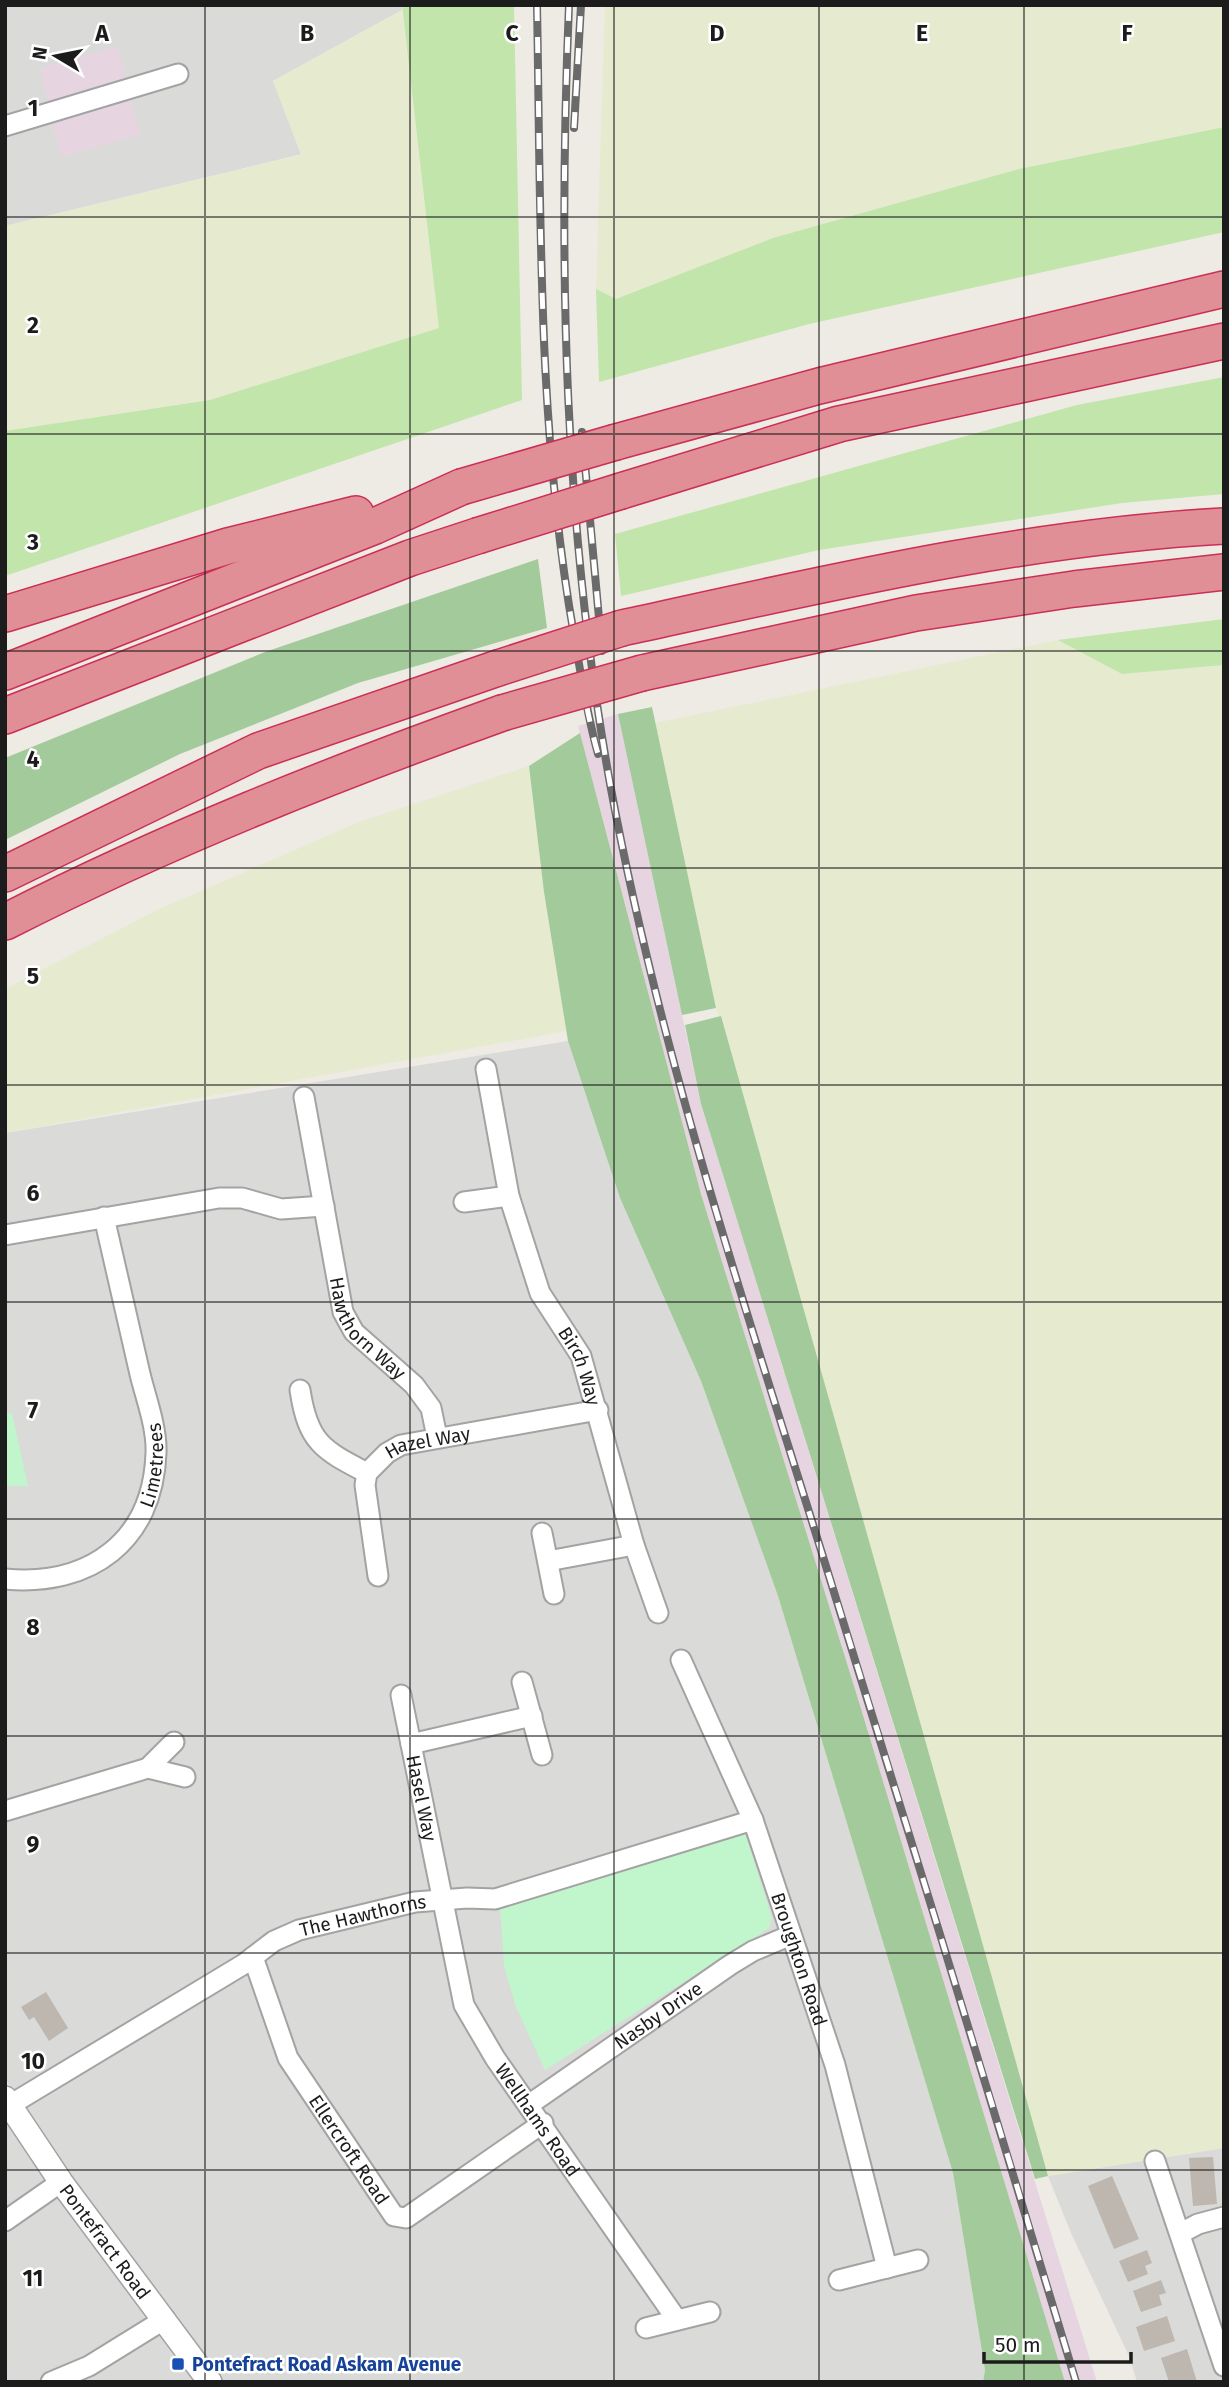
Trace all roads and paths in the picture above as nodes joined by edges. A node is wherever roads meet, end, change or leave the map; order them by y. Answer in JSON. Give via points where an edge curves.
{"nodes":[{"id":1,"x":178,"y":74,"type":"dead end"},
{"id":2,"x":5,"y":126,"type":"edge"},
{"id":3,"x":1224,"y":289,"type":"edge"},
{"id":4,"x":1224,"y":341,"type":"edge"},
{"id":5,"x":461,"y":488,"type":"junction"},
{"id":6,"x":1224,"y":526,"type":"edge"},
{"id":7,"x":1224,"y":572,"type":"edge"},
{"id":8,"x":5,"y":614,"type":"edge"},
{"id":9,"x":5,"y":672,"type":"edge"},
{"id":10,"x":5,"y":716,"type":"edge"},
{"id":11,"x":5,"y":874,"type":"edge"},
{"id":12,"x":5,"y":922,"type":"edge"},
{"id":13,"x":486,"y":1069,"type":"dead end"},
{"id":14,"x":304,"y":1097,"type":"dead end"},
{"id":15,"x":509,"y":1196,"type":"junction"},
{"id":16,"x":464,"y":1202,"type":"dead end"},
{"id":17,"x":324,"y":1206,"type":"junction"},
{"id":18,"x":104,"y":1217,"type":"junction"},
{"id":19,"x":5,"y":1235,"type":"edge"},
{"id":20,"x":300,"y":1390,"type":"dead end"},
{"id":21,"x":598,"y":1409,"type":"junction"},
{"id":22,"x":437,"y":1437,"type":"junction"},
{"id":23,"x":367,"y":1473,"type":"junction"},
{"id":24,"x":542,"y":1533,"type":"dead end"},
{"id":25,"x":634,"y":1545,"type":"junction"},
{"id":26,"x":548,"y":1561,"type":"junction"},
{"id":27,"x":378,"y":1576,"type":"dead end"},
{"id":28,"x":5,"y":1579,"type":"edge"},
{"id":29,"x":554,"y":1594,"type":"dead end"},
{"id":30,"x":658,"y":1613,"type":"dead end"},
{"id":31,"x":681,"y":1660,"type":"dead end"},
{"id":32,"x":522,"y":1682,"type":"dead end"},
{"id":33,"x":401,"y":1695,"type":"dead end"},
{"id":34,"x":532,"y":1716,"type":"junction"},
{"id":35,"x":174,"y":1742,"type":"dead end"},
{"id":36,"x":411,"y":1744,"type":"junction"},
{"id":37,"x":542,"y":1755,"type":"dead end"},
{"id":38,"x":148,"y":1768,"type":"junction"},
{"id":39,"x":185,"y":1777,"type":"dead end"},
{"id":40,"x":5,"y":1811,"type":"edge"},
{"id":41,"x":753,"y":1820,"type":"junction"},
{"id":42,"x":444,"y":1900,"type":"junction"},
{"id":43,"x":792,"y":1935,"type":"junction"},
{"id":44,"x":253,"y":1957,"type":"junction"},
{"id":45,"x":7,"y":2101,"type":"edge"},
{"id":46,"x":530,"y":2104,"type":"junction"},
{"id":47,"x":542,"y":2123,"type":"junction"},
{"id":48,"x":1155,"y":2161,"type":"dead end"},
{"id":49,"x":61,"y":2182,"type":"junction"},
{"id":50,"x":1224,"y":2217,"type":"edge"},
{"id":51,"x":5,"y":2221,"type":"edge"},
{"id":52,"x":1181,"y":2233,"type":"junction"},
{"id":53,"x":918,"y":2260,"type":"dead end"},
{"id":54,"x":887,"y":2268,"type":"junction"},
{"id":55,"x":839,"y":2280,"type":"dead end"},
{"id":56,"x":710,"y":2312,"type":"dead end"},
{"id":57,"x":165,"y":2319,"type":"junction"},
{"id":58,"x":677,"y":2320,"type":"junction"},
{"id":59,"x":646,"y":2328,"type":"dead end"},
{"id":60,"x":1224,"y":2366,"type":"edge"},
{"id":61,"x":51,"y":2382,"type":"edge"},
{"id":62,"x":210,"y":2382,"type":"edge"}],
"edges":[{"from":1,"to":2,"type":"street"},
{"from":3,"to":5,"type":"highway","bridge":true,"via":[[818,386]]},
{"from":4,"to":10,"type":"highway","bridge":true,"via":[[839,424],[621,491],[410,558]]},
{"from":5,"to":8,"type":"highway","via":[[228,546]]},
{"from":5,"to":9,"type":"highway"},
{"from":6,"to":11,"type":"highway","bridge":true,"via":[[1156,529],[878,572],[622,628],[258,751]]},
{"from":7,"to":12,"type":"highway","bridge":true,"via":[[916,613],[642,673],[502,713],[358,764],[201,828]]},
{"from":13,"to":15,"type":"street","name":"Birch Way"},
{"from":14,"to":17,"type":"street","name":"Hawthorn Way"},
{"from":15,"to":16,"type":"street"},
{"from":15,"to":21,"type":"street","name":"Birch Way","via":[[540,1293],[581,1356]]},
{"from":17,"to":18,"type":"street","via":[[281,1209],[242,1198]]},
{"from":17,"to":22,"type":"street","name":"Hawthorn Way","via":[[343,1312],[354,1332],[414,1385],[430,1408]]},
{"from":18,"to":19,"type":"street"},
{"from":18,"to":28,"type":"street","name":"Limetrees","via":[[156,1451],[149,1496],[124,1541],[88,1569],[44,1579]]},
{"from":20,"to":23,"type":"street","via":[[303,1413],[323,1450]]},
{"from":21,"to":22,"type":"street","name":"Hazel Way"},
{"from":21,"to":25,"type":"street","name":"Birch Way"},
{"from":22,"to":23,"type":"street","name":"Hazel Way","via":[[401,1445]]},
{"from":23,"to":27,"type":"street","name":"Hazel Way"},
{"from":24,"to":26,"type":"street"},
{"from":25,"to":26,"type":"street"},
{"from":25,"to":30,"type":"street","name":"Birch Way"},
{"from":26,"to":29,"type":"street"},
{"from":31,"to":41,"type":"street","name":"Broughton Road"},
{"from":32,"to":34,"type":"street"},
{"from":33,"to":36,"type":"street","name":"Hasel Way"},
{"from":34,"to":36,"type":"street"},
{"from":34,"to":37,"type":"street"},
{"from":35,"to":38,"type":"street"},
{"from":36,"to":42,"type":"street","name":"Hasel Way"},
{"from":38,"to":39,"type":"street"},
{"from":38,"to":40,"type":"street"},
{"from":41,"to":42,"type":"street","name":"The Hawthorns","via":[[495,1899]]},
{"from":41,"to":43,"type":"street","name":"Broughton Road"},
{"from":42,"to":44,"type":"street","name":"The Hawthorns","via":[[415,1902],[299,1930]]},
{"from":42,"to":46,"type":"street","name":"Wellhams Road","via":[[464,2005],[495,2058]]},
{"from":43,"to":46,"type":"street","name":"Nasby Drive","via":[[730,1965]]},
{"from":43,"to":54,"type":"street","name":"Broughton Road","via":[[835,2065]]},
{"from":44,"to":45,"type":"street","name":"The Hawthorns"},
{"from":44,"to":47,"type":"street","name":"Ellercroft Road","via":[[288,2059],[394,2216],[406,2218]]},
{"from":45,"to":49,"type":"street","name":"Pontefract Road"},
{"from":46,"to":47,"type":"street","name":"Wellhams Road"},
{"from":47,"to":58,"type":"street","name":"Wellhams Road"},
{"from":48,"to":52,"type":"street"},
{"from":49,"to":51,"type":"street"},
{"from":49,"to":57,"type":"street","name":"Pontefract Road"},
{"from":50,"to":52,"type":"street"},
{"from":52,"to":60,"type":"street"},
{"from":53,"to":54,"type":"street"},
{"from":54,"to":55,"type":"street"},
{"from":56,"to":58,"type":"street"},
{"from":57,"to":61,"type":"street","via":[[89,2366]]},
{"from":57,"to":62,"type":"street","name":"Pontefract Road"},
{"from":58,"to":59,"type":"street"}]}
